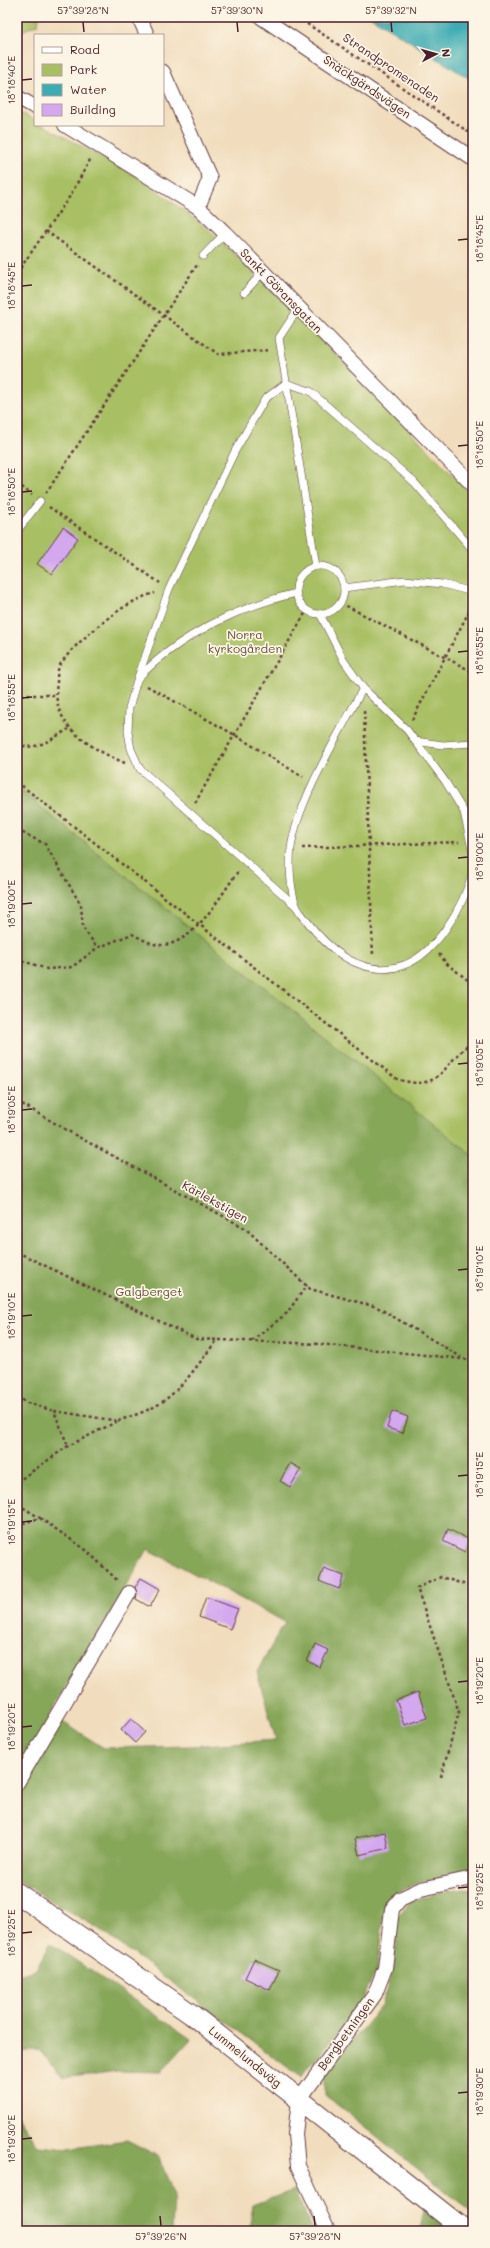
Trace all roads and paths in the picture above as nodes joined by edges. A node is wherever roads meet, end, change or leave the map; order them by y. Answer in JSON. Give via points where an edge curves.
{"nodes":[{"id":1,"x":139,"y":17,"type":"edge"},
{"id":2,"x":261,"y":17,"type":"edge"},
{"id":3,"x":297,"y":17,"type":"edge"},
{"id":4,"x":147,"y":34,"type":"edge"},
{"id":5,"x":164,"y":74,"type":"edge"},
{"id":6,"x":17,"y":97,"type":"edge"},
{"id":7,"x":34,"y":106,"type":"edge"},
{"id":8,"x":67,"y":126,"type":"edge"},
{"id":9,"x":473,"y":135,"type":"edge"},
{"id":10,"x":98,"y":146,"type":"junction"},
{"id":11,"x":473,"y":159,"type":"edge"},
{"id":12,"x":198,"y":207,"type":"junction"},
{"id":13,"x":46,"y":232,"type":"junction"},
{"id":14,"x":225,"y":233,"type":"junction"},
{"id":15,"x":203,"y":256,"type":"joint"},
{"id":16,"x":263,"y":272,"type":"junction"},
{"id":17,"x":17,"y":273,"type":"edge"},
{"id":18,"x":244,"y":293,"type":"dead end"},
{"id":19,"x":298,"y":309,"type":"junction"},
{"id":20,"x":164,"y":316,"type":"junction"},
{"id":21,"x":280,"y":350,"type":"junction"},
{"id":22,"x":286,"y":383,"type":"junction"},
{"id":23,"x":17,"y":483,"type":"edge"},
{"id":24,"x":473,"y":485,"type":"edge"},
{"id":25,"x":40,"y":501,"type":"junction"},
{"id":26,"x":17,"y":531,"type":"edge"},
{"id":27,"x":473,"y":550,"type":"edge"},
{"id":28,"x":316,"y":566,"type":"junction"},
{"id":29,"x":344,"y":588,"type":"junction"},
{"id":30,"x":169,"y":589,"type":"junction"},
{"id":31,"x":473,"y":592,"type":"edge"},
{"id":32,"x":296,"y":593,"type":"junction"},
{"id":33,"x":341,"y":603,"type":"junction"},
{"id":34,"x":473,"y":604,"type":"edge"},
{"id":35,"x":307,"y":610,"type":"junction"},
{"id":36,"x":320,"y":614,"type":"junction"},
{"id":37,"x":445,"y":658,"type":"junction"},
{"id":38,"x":473,"y":672,"type":"edge"},
{"id":39,"x":137,"y":680,"type":"junction"},
{"id":40,"x":363,"y":688,"type":"junction"},
{"id":41,"x":17,"y":690,"type":"edge"},
{"id":42,"x":23,"y":695,"type":"junction"},
{"id":43,"x":55,"y":695,"type":"junction"},
{"id":44,"x":17,"y":700,"type":"edge"},
{"id":45,"x":69,"y":729,"type":"junction"},
{"id":46,"x":407,"y":730,"type":"junction"},
{"id":47,"x":235,"y":735,"type":"junction"},
{"id":48,"x":415,"y":741,"type":"junction"},
{"id":49,"x":17,"y":743,"type":"edge"},
{"id":50,"x":473,"y":743,"type":"edge"},
{"id":51,"x":140,"y":769,"type":"junction"},
{"id":52,"x":17,"y":782,"type":"edge"},
{"id":53,"x":314,"y":784,"type":"junction"},
{"id":54,"x":190,"y":812,"type":"junction"},
{"id":55,"x":17,"y":830,"type":"edge"},
{"id":56,"x":472,"y":841,"type":"junction"},
{"id":57,"x":369,"y":846,"type":"junction"},
{"id":58,"x":291,"y":849,"type":"junction"},
{"id":59,"x":473,"y":854,"type":"edge"},
{"id":60,"x":245,"y":861,"type":"junction"},
{"id":61,"x":473,"y":871,"type":"edge"},
{"id":62,"x":296,"y":906,"type":"junction"},
{"id":63,"x":200,"y":924,"type":"junction"},
{"id":64,"x":432,"y":946,"type":"junction"},
{"id":65,"x":97,"y":948,"type":"junction"},
{"id":66,"x":17,"y":958,"type":"edge"},
{"id":67,"x":374,"y":968,"type":"junction"},
{"id":68,"x":473,"y":984,"type":"edge"},
{"id":69,"x":473,"y":1042,"type":"edge"},
{"id":70,"x":17,"y":1101,"type":"edge"},
{"id":71,"x":17,"y":1252,"type":"edge"},
{"id":72,"x":307,"y":1285,"type":"junction"},
{"id":73,"x":218,"y":1340,"type":"junction"},
{"id":74,"x":251,"y":1341,"type":"junction"},
{"id":75,"x":461,"y":1357,"type":"junction"},
{"id":76,"x":473,"y":1360,"type":"edge"},
{"id":77,"x":17,"y":1396,"type":"edge"},
{"id":78,"x":54,"y":1411,"type":"junction"},
{"id":79,"x":118,"y":1421,"type":"junction"},
{"id":80,"x":68,"y":1446,"type":"junction"},
{"id":81,"x":17,"y":1482,"type":"edge"},
{"id":82,"x":17,"y":1498,"type":"edge"},
{"id":83,"x":40,"y":1518,"type":"junction"},
{"id":84,"x":17,"y":1525,"type":"edge"},
{"id":85,"x":473,"y":1587,"type":"edge"},
{"id":86,"x":129,"y":1592,"type":"joint"},
{"id":87,"x":441,"y":1777,"type":"dead end"},
{"id":88,"x":17,"y":1783,"type":"edge"},
{"id":89,"x":473,"y":1878,"type":"edge"},
{"id":90,"x":17,"y":1893,"type":"edge"},
{"id":91,"x":299,"y":2100,"type":"junction"},
{"id":92,"x":328,"y":2231,"type":"edge"},
{"id":93,"x":466,"y":2231,"type":"edge"}],
"edges":[{"from":1,"to":4,"type":"street"},
{"from":2,"to":11,"type":"street","name":"Snäckgärdsvägen"},
{"from":3,"to":9,"type":"path","name":"Strandpromenaden"},
{"from":5,"to":12,"type":"street","via":[[210,178]]},
{"from":6,"to":7,"type":"street"},
{"from":8,"to":10,"type":"street","name":"Sankt Göransgatan"},
{"from":10,"to":12,"type":"street","name":"Sankt Göransgatan"},
{"from":10,"to":13,"type":"path"},
{"from":12,"to":14,"type":"street","name":"Sankt Göransgatan"},
{"from":13,"to":17,"type":"path"},
{"from":13,"to":20,"type":"path"},
{"from":14,"to":15,"type":"lane"},
{"from":14,"to":16,"type":"street","name":"Sankt Göransgatan"},
{"from":15,"to":20,"type":"path"},
{"from":16,"to":18,"type":"lane"},
{"from":16,"to":19,"type":"street","name":"Sankt Göransgatan"},
{"from":19,"to":21,"type":"lane","via":[[279,338]]},
{"from":19,"to":24,"type":"street","name":"Sankt Göransgatan"},
{"from":20,"to":21,"type":"path","via":[[218,354]]},
{"from":20,"to":25,"type":"path"},
{"from":21,"to":22,"type":"lane"},
{"from":22,"to":27,"type":"lane","via":[[310,391],[414,482]]},
{"from":22,"to":28,"type":"lane"},
{"from":22,"to":30,"type":"lane","via":[[265,398],[235,451]]},
{"from":23,"to":25,"type":"path"},
{"from":25,"to":26,"type":"lane"},
{"from":25,"to":30,"type":"path"},
{"from":28,"to":29,"type":"lane","via":[[332,569],[342,580]]},
{"from":28,"to":32,"type":"lane","via":[[303,573]]},
{"from":29,"to":31,"type":"lane","via":[[405,580],[442,584]]},
{"from":29,"to":33,"type":"lane"},
{"from":30,"to":39,"type":"lane"},
{"from":30,"to":43,"type":"path","via":[[146,595],[104,621],[78,643],[59,666]]},
{"from":32,"to":35,"type":"lane","via":[[302,606]]},
{"from":32,"to":39,"type":"lane","via":[[234,614],[186,638],[156,660]]},
{"from":33,"to":36,"type":"lane","via":[[328,613]]},
{"from":33,"to":37,"type":"path"},
{"from":34,"to":37,"type":"path"},
{"from":35,"to":36,"type":"lane"},
{"from":35,"to":47,"type":"path"},
{"from":36,"to":40,"type":"lane","via":[[344,661]]},
{"from":37,"to":38,"type":"path"},
{"from":37,"to":46,"type":"path"},
{"from":39,"to":47,"type":"path"},
{"from":39,"to":51,"type":"lane","via":[[129,708],[128,732],[131,749]]},
{"from":40,"to":46,"type":"lane"},
{"from":40,"to":53,"type":"lane"},
{"from":40,"to":57,"type":"path"},
{"from":41,"to":42,"type":"path"},
{"from":42,"to":43,"type":"path"},
{"from":42,"to":44,"type":"path"},
{"from":43,"to":45,"type":"path","via":[[59,711]]},
{"from":45,"to":49,"type":"path","via":[[34,747],[23,747]]},
{"from":45,"to":51,"type":"path","via":[[81,740],[111,757]]},
{"from":46,"to":48,"type":"lane"},
{"from":47,"to":53,"type":"path"},
{"from":47,"to":54,"type":"path"},
{"from":48,"to":50,"type":"lane","via":[[443,745]]},
{"from":48,"to":56,"type":"lane","via":[[464,812]]},
{"from":51,"to":54,"type":"lane"},
{"from":52,"to":63,"type":"path"},
{"from":53,"to":58,"type":"lane","via":[[297,822]]},
{"from":54,"to":60,"type":"lane"},
{"from":55,"to":65,"type":"path","via":[[45,844],[81,905],[83,928]]},
{"from":56,"to":57,"type":"path"},
{"from":56,"to":59,"type":"lane"},
{"from":57,"to":58,"type":"path"},
{"from":57,"to":67,"type":"path"},
{"from":58,"to":62,"type":"lane"},
{"from":60,"to":62,"type":"lane"},
{"from":60,"to":63,"type":"path"},
{"from":61,"to":64,"type":"lane","via":[[456,914]]},
{"from":62,"to":67,"type":"lane","via":[[314,931],[334,951],[356,964]]},
{"from":63,"to":65,"type":"path","via":[[173,943],[163,945],[147,942],[132,934]]},
{"from":63,"to":69,"type":"path","via":[[397,1078],[412,1083],[425,1083],[441,1074]]},
{"from":64,"to":67,"type":"lane","via":[[415,960],[398,967]]},
{"from":64,"to":68,"type":"path","via":[[447,964]]},
{"from":65,"to":66,"type":"path","via":[[72,967],[47,969]]},
{"from":70,"to":72,"type":"path","name":"Kärlekstigen","via":[[245,1228]]},
{"from":71,"to":73,"type":"path","via":[[196,1339]]},
{"from":72,"to":74,"type":"path","via":[[287,1313]]},
{"from":72,"to":75,"type":"path","name":"Kärlekstigen","via":[[310,1289],[377,1308]]},
{"from":73,"to":74,"type":"path"},
{"from":73,"to":79,"type":"path","via":[[166,1400]]},
{"from":74,"to":75,"type":"path","via":[[319,1344]]},
{"from":75,"to":76,"type":"path"},
{"from":77,"to":78,"type":"path","via":[[27,1403]]},
{"from":78,"to":79,"type":"path"},
{"from":78,"to":80,"type":"path"},
{"from":79,"to":80,"type":"path"},
{"from":80,"to":81,"type":"path"},
{"from":82,"to":83,"type":"path","via":[[19,1505]]},
{"from":83,"to":84,"type":"path"},
{"from":83,"to":86,"type":"path","via":[[86,1550]]},
{"from":85,"to":87,"type":"path","via":[[441,1577],[417,1588],[459,1712]]},
{"from":86,"to":88,"type":"street"},
{"from":89,"to":91,"type":"street","name":"Bergbetningen","via":[[421,1889],[400,1899],[392,1909],[385,1968],[375,1994]]},
{"from":90,"to":91,"type":"main road","name":"Lummelundsväg","via":[[191,2014]]},
{"from":91,"to":92,"type":"street","via":[[295,2134],[298,2166]]},
{"from":91,"to":93,"type":"main road","name":"Lummelundsväg"}]}
